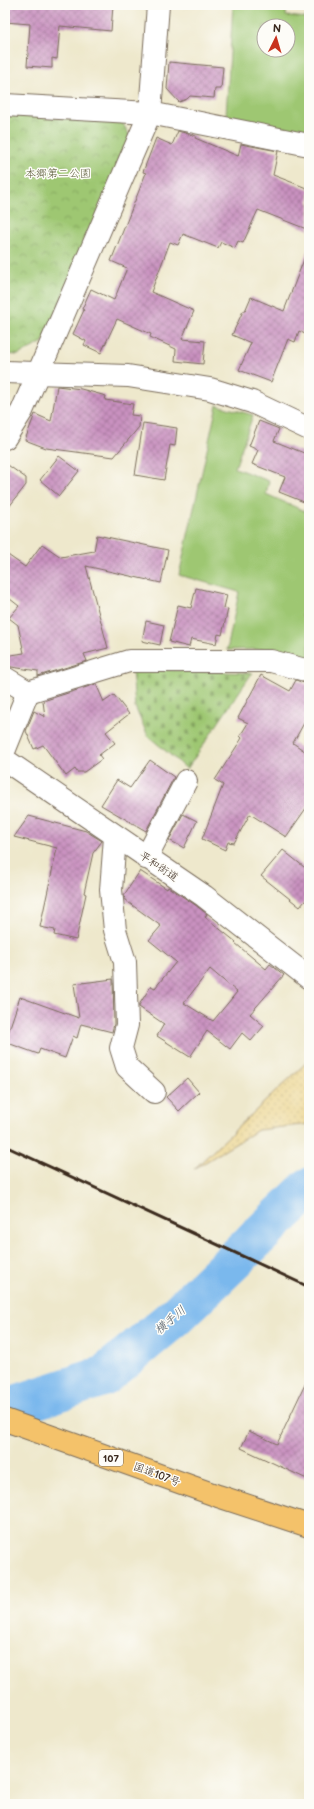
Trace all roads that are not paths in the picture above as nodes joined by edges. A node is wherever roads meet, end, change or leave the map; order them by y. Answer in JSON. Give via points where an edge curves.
{"nodes":[{"id":1,"x":158,"y":5,"type":"edge"},
{"id":2,"x":5,"y":105,"type":"edge"},
{"id":3,"x":150,"y":113,"type":"junction"},
{"id":4,"x":309,"y":145,"type":"edge"},
{"id":5,"x":5,"y":372,"type":"edge"},
{"id":6,"x":37,"y":374,"type":"junction"},
{"id":7,"x":309,"y":429,"type":"edge"},
{"id":8,"x":5,"y":438,"type":"edge"},
{"id":9,"x":309,"y":671,"type":"edge"},
{"id":10,"x":5,"y":678,"type":"edge"},
{"id":11,"x":28,"y":692,"type":"junction"},
{"id":12,"x":5,"y":749,"type":"edge"},
{"id":13,"x":5,"y":760,"type":"edge"},
{"id":14,"x":186,"y":781,"type":"dead end"},
{"id":15,"x":115,"y":837,"type":"junction"},
{"id":16,"x":146,"y":858,"type":"junction"},
{"id":17,"x":309,"y":978,"type":"edge"},
{"id":18,"x":154,"y":1092,"type":"dead end"},
{"id":19,"x":5,"y":1420,"type":"edge"},
{"id":20,"x":309,"y":1526,"type":"edge"}],
"edges":[{"from":1,"to":3,"type":"street"},
{"from":2,"to":3,"type":"street"},
{"from":3,"to":4,"type":"street"},
{"from":3,"to":6,"type":"street"},
{"from":5,"to":6,"type":"street"},
{"from":6,"to":7,"type":"street","via":[[128,376],[210,389],[252,402]]},
{"from":6,"to":8,"type":"street","via":[[22,411]]},
{"from":9,"to":11,"type":"street","via":[[272,661],[129,661]]},
{"from":10,"to":11,"type":"street"},
{"from":11,"to":12,"type":"street"},
{"from":13,"to":15,"type":"street","name":"平和街道"},
{"from":14,"to":16,"type":"street"},
{"from":15,"to":16,"type":"street","name":"平和街道"},
{"from":15,"to":18,"type":"street","via":[[111,890],[115,930],[125,962],[127,1025],[121,1048],[127,1067]]},
{"from":16,"to":17,"type":"street","name":"平和街道","via":[[204,896]]},
{"from":19,"to":20,"type":"highway","name":"国道107号","number":"107"}]}
